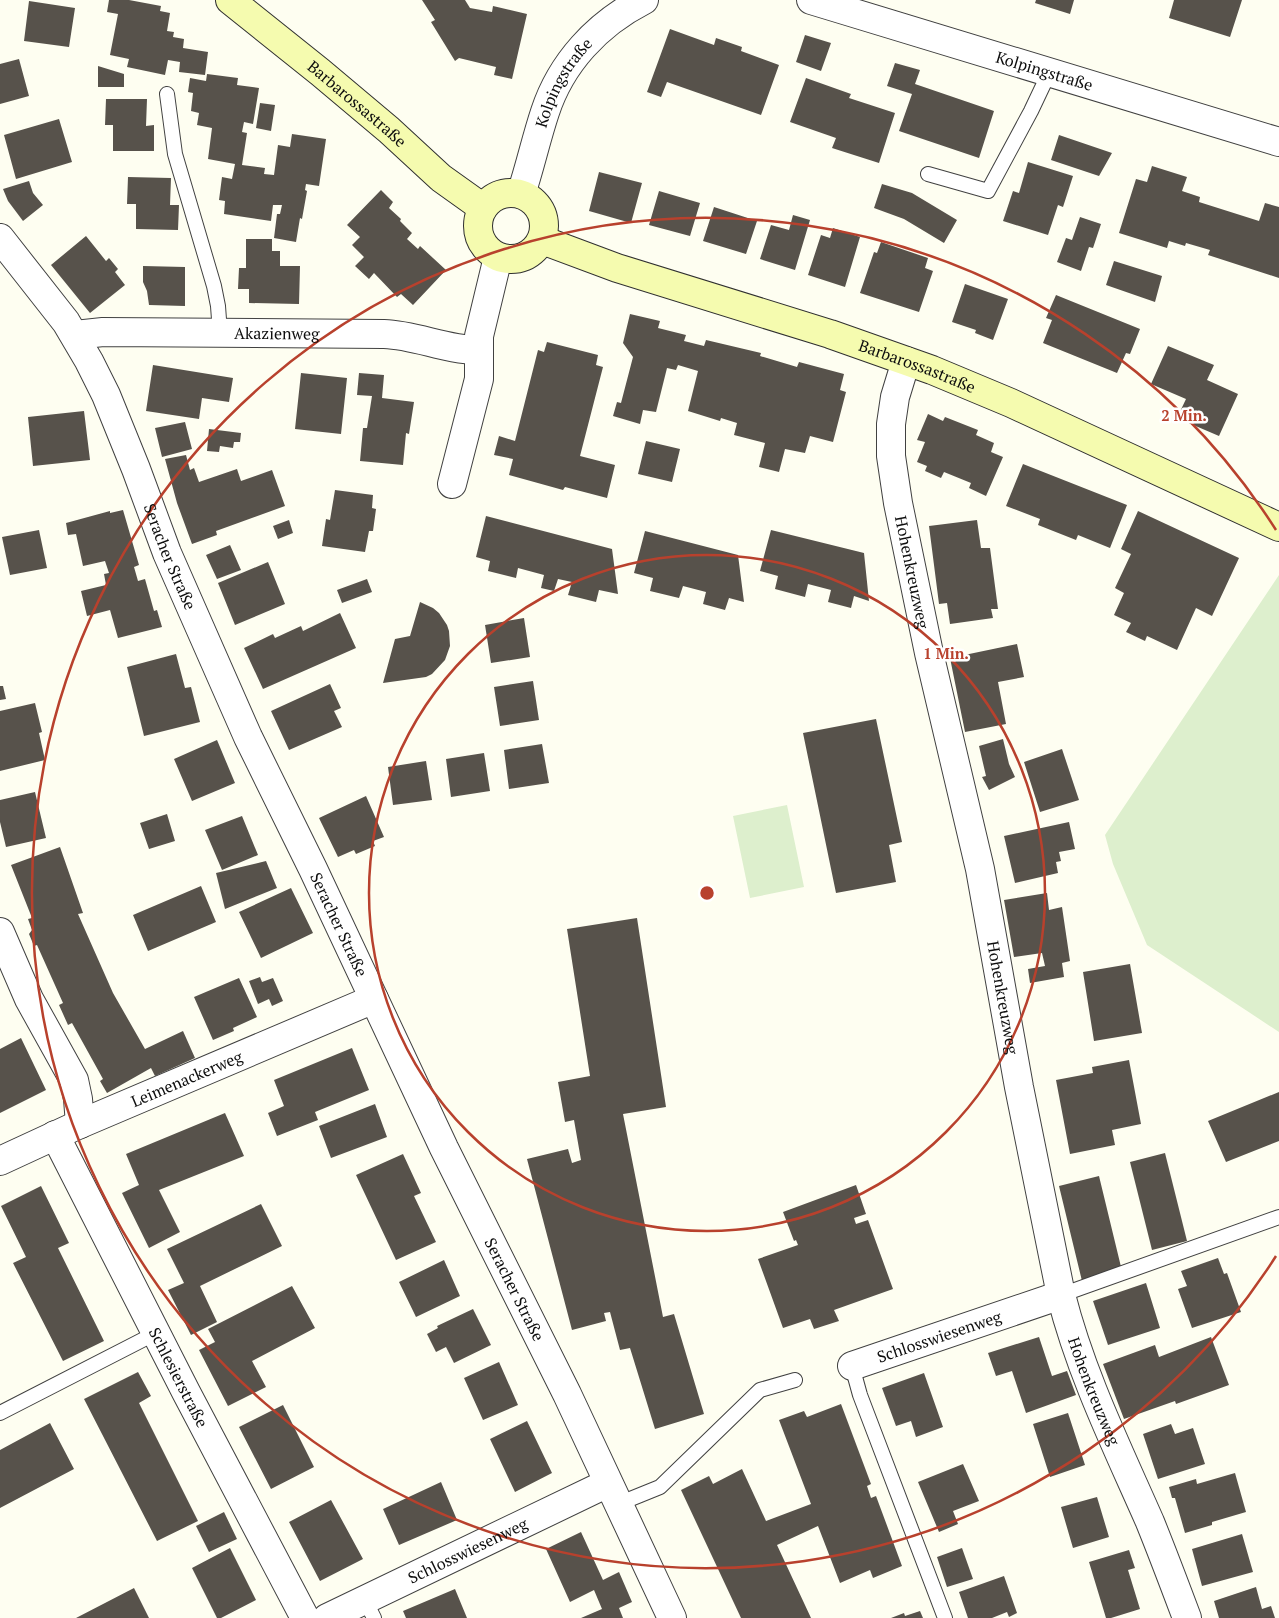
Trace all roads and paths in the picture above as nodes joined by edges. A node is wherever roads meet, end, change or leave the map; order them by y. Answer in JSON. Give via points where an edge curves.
{"nodes":[{"id":1,"x":230,"y":0,"type":"edge"},
{"id":2,"x":644,"y":0,"type":"edge"},
{"id":3,"x":811,"y":0,"type":"edge"},
{"id":4,"x":613,"y":7,"type":"edge"},
{"id":5,"x":1049,"y":73,"type":"junction"},
{"id":6,"x":167,"y":94,"type":"dead end"},
{"id":7,"x":1279,"y":142,"type":"edge"},
{"id":8,"x":928,"y":174,"type":"dead end"},
{"id":9,"x":521,"y":194,"type":"junction"},
{"id":10,"x":483,"y":208,"type":"junction"},
{"id":11,"x":0,"y":238,"type":"edge"},
{"id":12,"x":542,"y":240,"type":"junction"},
{"id":13,"x":498,"y":257,"type":"junction"},
{"id":14,"x":220,"y":333,"type":"junction"},
{"id":15,"x":75,"y":335,"type":"junction"},
{"id":16,"x":478,"y":350,"type":"junction"},
{"id":17,"x":906,"y":361,"type":"junction"},
{"id":18,"x":452,"y":484,"type":"dead end"},
{"id":19,"x":1279,"y":528,"type":"edge"},
{"id":20,"x":0,"y":932,"type":"edge"},
{"id":21,"x":374,"y":999,"type":"junction"},
{"id":22,"x":80,"y":1124,"type":"junction"},
{"id":23,"x":55,"y":1135,"type":"junction"},
{"id":24,"x":0,"y":1161,"type":"edge"},
{"id":25,"x":1279,"y":1217,"type":"edge"},
{"id":26,"x":1061,"y":1295,"type":"junction"},
{"id":27,"x":156,"y":1333,"type":"junction"},
{"id":28,"x":852,"y":1366,"type":"joint"},
{"id":29,"x":795,"y":1380,"type":"dead end"},
{"id":30,"x":0,"y":1413,"type":"edge"},
{"id":31,"x":613,"y":1493,"type":"junction"},
{"id":32,"x":369,"y":1609,"type":"edge"},
{"id":33,"x":305,"y":1618,"type":"edge"},
{"id":34,"x":326,"y":1618,"type":"edge"},
{"id":35,"x":672,"y":1618,"type":"edge"},
{"id":36,"x":945,"y":1618,"type":"edge"},
{"id":37,"x":1187,"y":1618,"type":"edge"}],
"edges":[{"from":1,"to":10,"type":"street","name":"Barbarossastraße","via":[[320,72],[442,178]]},
{"from":2,"to":4,"type":"street","name":"Kolpingstraße"},
{"from":3,"to":5,"type":"street","name":"Kolpingstraße"},
{"from":4,"to":9,"type":"street","name":"Kolpingstraße","via":[[558,82],[545,112]]},
{"from":5,"to":7,"type":"street","name":"Kolpingstraße"},
{"from":5,"to":8,"type":"lane","via":[[988,191]]},
{"from":6,"to":14,"type":"lane","via":[[175,154],[214,286]]},
{"from":9,"to":10,"type":"street","via":[[494,196]]},
{"from":9,"to":12,"type":"street","via":[[541,209],[545,225]]},
{"from":10,"to":13,"type":"street","via":[[479,234],[486,248]]},
{"from":11,"to":15,"type":"street","name":"Seracher Straße","via":[[56,306]]},
{"from":12,"to":13,"type":"street","via":[[525,257]]},
{"from":12,"to":17,"type":"street","name":"Barbarossastraße","via":[[617,268]]},
{"from":13,"to":16,"type":"street"},
{"from":14,"to":15,"type":"street","name":"Akazienweg","via":[[103,332]]},
{"from":14,"to":16,"type":"street","name":"Akazienweg","via":[[393,334],[460,350]]},
{"from":15,"to":21,"type":"street","name":"Seracher Straße","via":[[121,430],[167,553],[248,737]]},
{"from":16,"to":18,"type":"street","via":[[479,379]]},
{"from":17,"to":19,"type":"street","name":"Barbarossastraße","via":[[1011,402]]},
{"from":17,"to":26,"type":"street","name":"Hohenkreuzweg","via":[[894,397],[891,424],[891,456],[898,503],[929,653],[980,868],[996,966]]},
{"from":20,"to":22,"type":"street","via":[[29,999],[74,1080]]},
{"from":21,"to":22,"type":"street","name":"Leimenackerweg"},
{"from":21,"to":31,"type":"street","name":"Seracher Straße","via":[[452,1166]]},
{"from":22,"to":23,"type":"street","name":"Leimenackerweg"},
{"from":23,"to":24,"type":"street","name":"Leimenackerweg"},
{"from":23,"to":27,"type":"street","name":"Schlesierstraße"},
{"from":25,"to":26,"type":"lane","name":"Schlosswiesenweg"},
{"from":26,"to":28,"type":"street","name":"Schlosswiesenweg"},
{"from":26,"to":37,"type":"street","name":"Hohenkreuzweg","via":[[1095,1397]]},
{"from":27,"to":30,"type":"lane"},
{"from":27,"to":33,"type":"street","name":"Schlesierstraße"},
{"from":28,"to":36,"type":"lane","name":"Schlosswiesenweg","via":[[860,1395]]},
{"from":29,"to":31,"type":"lane","name":"Schlosswiesenweg","via":[[760,1390],[660,1487]]},
{"from":31,"to":32,"type":"street","name":"Schlosswiesenweg"},
{"from":31,"to":35,"type":"street","name":"Seracher Straße"},
{"from":32,"to":34,"type":"street","name":"Schlosswiesenweg"}]}
